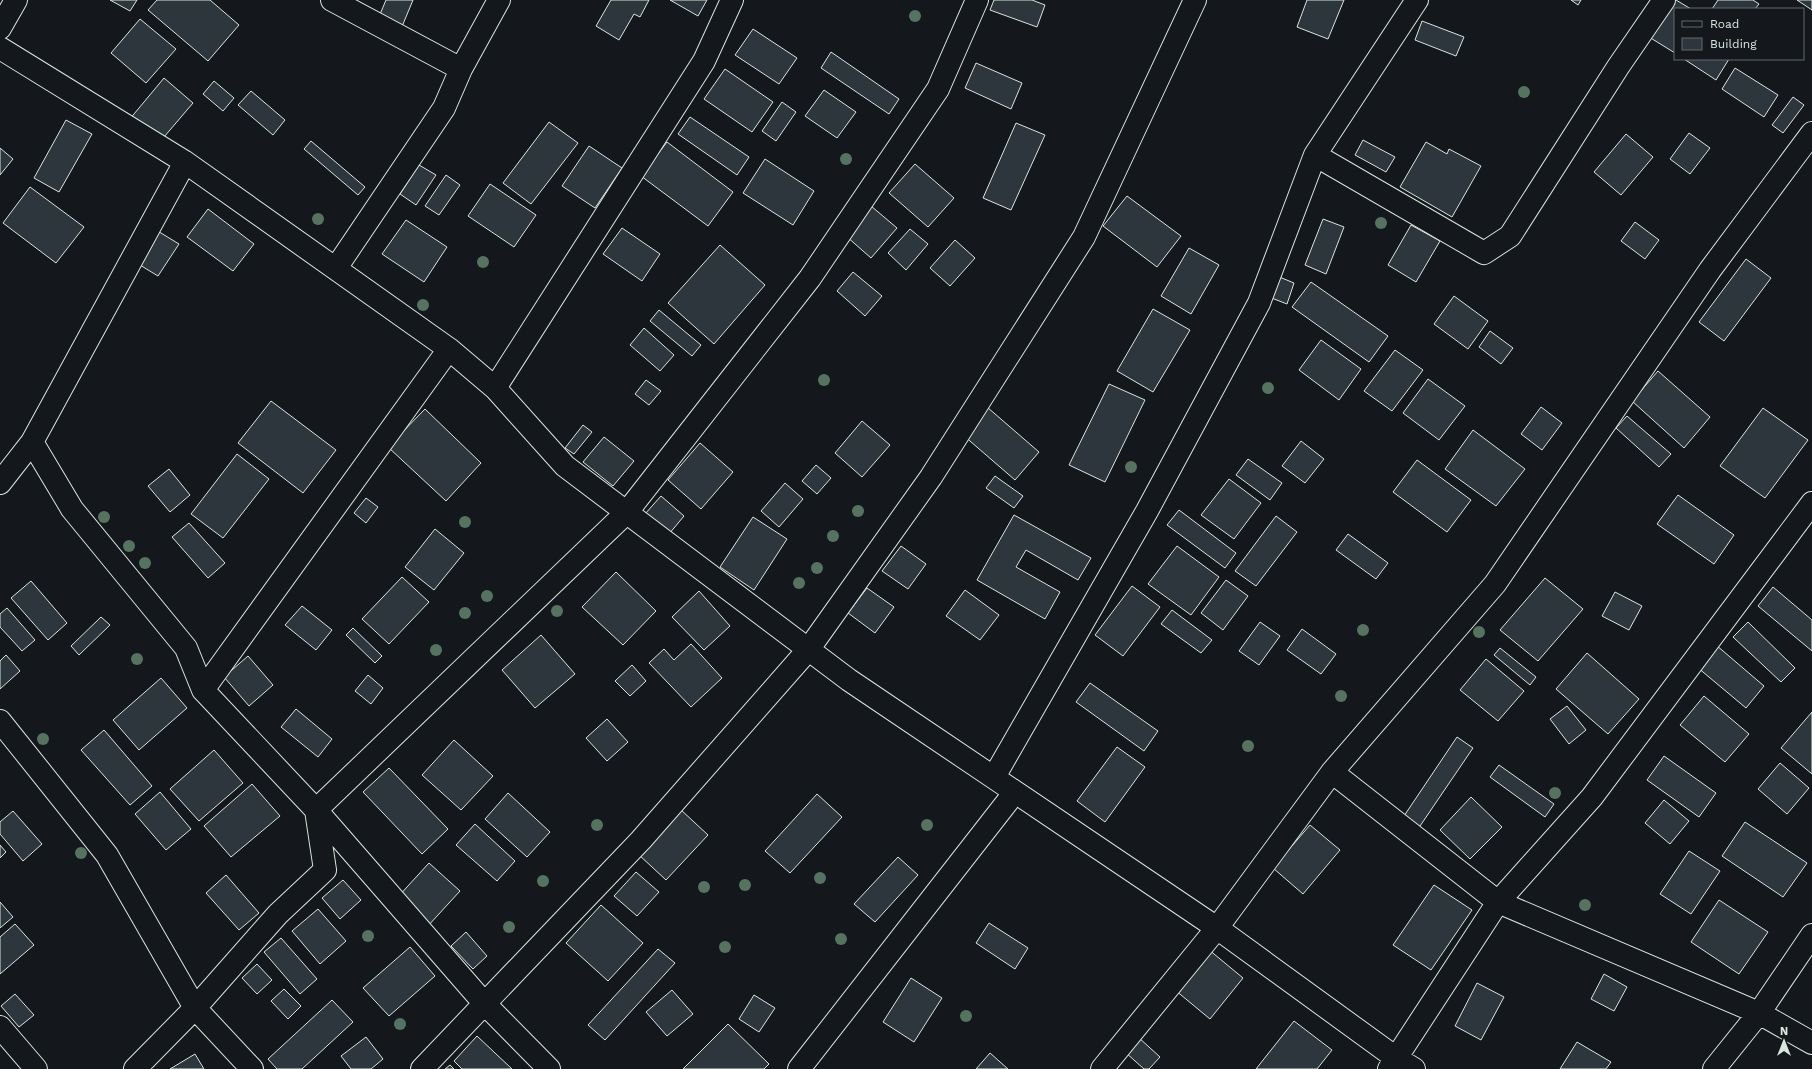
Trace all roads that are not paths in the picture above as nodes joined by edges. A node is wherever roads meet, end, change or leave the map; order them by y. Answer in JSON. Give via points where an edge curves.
{"nodes":[{"id":1,"x":16,"y":0,"type":"edge"},
{"id":2,"x":332,"y":0,"type":"edge"},
{"id":3,"x":498,"y":0,"type":"edge"},
{"id":4,"x":732,"y":0,"type":"edge"},
{"id":5,"x":976,"y":0,"type":"edge"},
{"id":6,"x":1195,"y":0,"type":"edge"},
{"id":7,"x":1417,"y":0,"type":"edge"},
{"id":8,"x":1664,"y":0,"type":"edge"},
{"id":9,"x":0,"y":28,"type":"edge"},
{"id":10,"x":0,"y":48,"type":"edge"},
{"id":11,"x":462,"y":69,"type":"junction"},
{"id":12,"x":1812,"y":133,"type":"edge"},
{"id":13,"x":1315,"y":155,"type":"junction"},
{"id":14,"x":185,"y":162,"type":"junction"},
{"id":15,"x":336,"y":268,"type":"junction"},
{"id":16,"x":449,"y":349,"type":"junction"},
{"id":17,"x":495,"y":388,"type":"junction"},
{"id":18,"x":32,"y":442,"type":"junction"},
{"id":19,"x":0,"y":483,"type":"edge"},
{"id":20,"x":1812,"y":503,"type":"edge"},
{"id":21,"x":627,"y":512,"type":"junction"},
{"id":22,"x":808,"y":650,"type":"junction"},
{"id":23,"x":203,"y":690,"type":"junction"},
{"id":24,"x":0,"y":721,"type":"edge"},
{"id":25,"x":1332,"y":772,"type":"junction"},
{"id":26,"x":994,"y":777,"type":"junction"},
{"id":27,"x":1015,"y":792,"type":"junction"},
{"id":28,"x":316,"y":810,"type":"junction"},
{"id":29,"x":1498,"y":902,"type":"junction"},
{"id":30,"x":1218,"y":928,"type":"junction"},
{"id":31,"x":1812,"y":935,"type":"edge"},
{"id":32,"x":484,"y":1003,"type":"junction"},
{"id":33,"x":195,"y":1008,"type":"junction"},
{"id":34,"x":1759,"y":1013,"type":"junction"},
{"id":35,"x":0,"y":1027,"type":"edge"},
{"id":36,"x":1812,"y":1043,"type":"edge"},
{"id":37,"x":1400,"y":1065,"type":"edge"},
{"id":38,"x":36,"y":1069,"type":"edge"},
{"id":39,"x":135,"y":1069,"type":"edge"},
{"id":40,"x":252,"y":1069,"type":"edge"},
{"id":41,"x":422,"y":1069,"type":"edge"},
{"id":42,"x":549,"y":1069,"type":"edge"},
{"id":43,"x":799,"y":1069,"type":"edge"},
{"id":44,"x":1102,"y":1069,"type":"edge"},
{"id":45,"x":1714,"y":1069,"type":"edge"}],
"edges":[{"from":1,"to":9,"type":"street"},
{"from":2,"to":11,"type":"street"},
{"from":3,"to":11,"type":"street"},
{"from":4,"to":17,"type":"street","via":[[704,61]]},
{"from":5,"to":21,"type":"street","via":[[938,89],[815,271]]},
{"from":6,"to":22,"type":"street","via":[[1084,237],[931,478]]},
{"from":7,"to":13,"type":"street"},
{"from":8,"to":13,"type":"street","via":[[1510,236],[1484,253]]},
{"from":10,"to":14,"type":"street"},
{"from":11,"to":15,"type":"street","via":[[444,108]]},
{"from":12,"to":25,"type":"street","via":[[1710,270],[1495,584]]},
{"from":13,"to":26,"type":"street","via":[[1259,303],[1147,511]]},
{"from":14,"to":15,"type":"street"},
{"from":14,"to":18,"type":"street"},
{"from":15,"to":16,"type":"street"},
{"from":16,"to":17,"type":"street"},
{"from":16,"to":23,"type":"street"},
{"from":17,"to":21,"type":"street","via":[[565,466]]},
{"from":18,"to":19,"type":"street"},
{"from":18,"to":23,"type":"street","via":[[72,509],[186,648]]},
{"from":20,"to":29,"type":"street","via":[[1592,797]]},
{"from":21,"to":22,"type":"street"},
{"from":21,"to":28,"type":"street"},
{"from":22,"to":26,"type":"street"},
{"from":22,"to":32,"type":"street","via":[[641,840]]},
{"from":23,"to":28,"type":"street"},
{"from":24,"to":33,"type":"street","via":[[107,855]]},
{"from":25,"to":29,"type":"street"},
{"from":25,"to":30,"type":"street"},
{"from":26,"to":27,"type":"street"},
{"from":27,"to":30,"type":"street"},
{"from":27,"to":43,"type":"street"},
{"from":28,"to":32,"type":"street"},
{"from":28,"to":33,"type":"street","via":[[325,870],[278,914]]},
{"from":29,"to":34,"type":"street"},
{"from":29,"to":37,"type":"street"},
{"from":30,"to":37,"type":"street"},
{"from":30,"to":44,"type":"street"},
{"from":31,"to":34,"type":"street"},
{"from":32,"to":41,"type":"street"},
{"from":32,"to":42,"type":"street"},
{"from":33,"to":39,"type":"street"},
{"from":33,"to":40,"type":"street"},
{"from":34,"to":36,"type":"street"},
{"from":34,"to":45,"type":"street"},
{"from":35,"to":38,"type":"street"}]}
